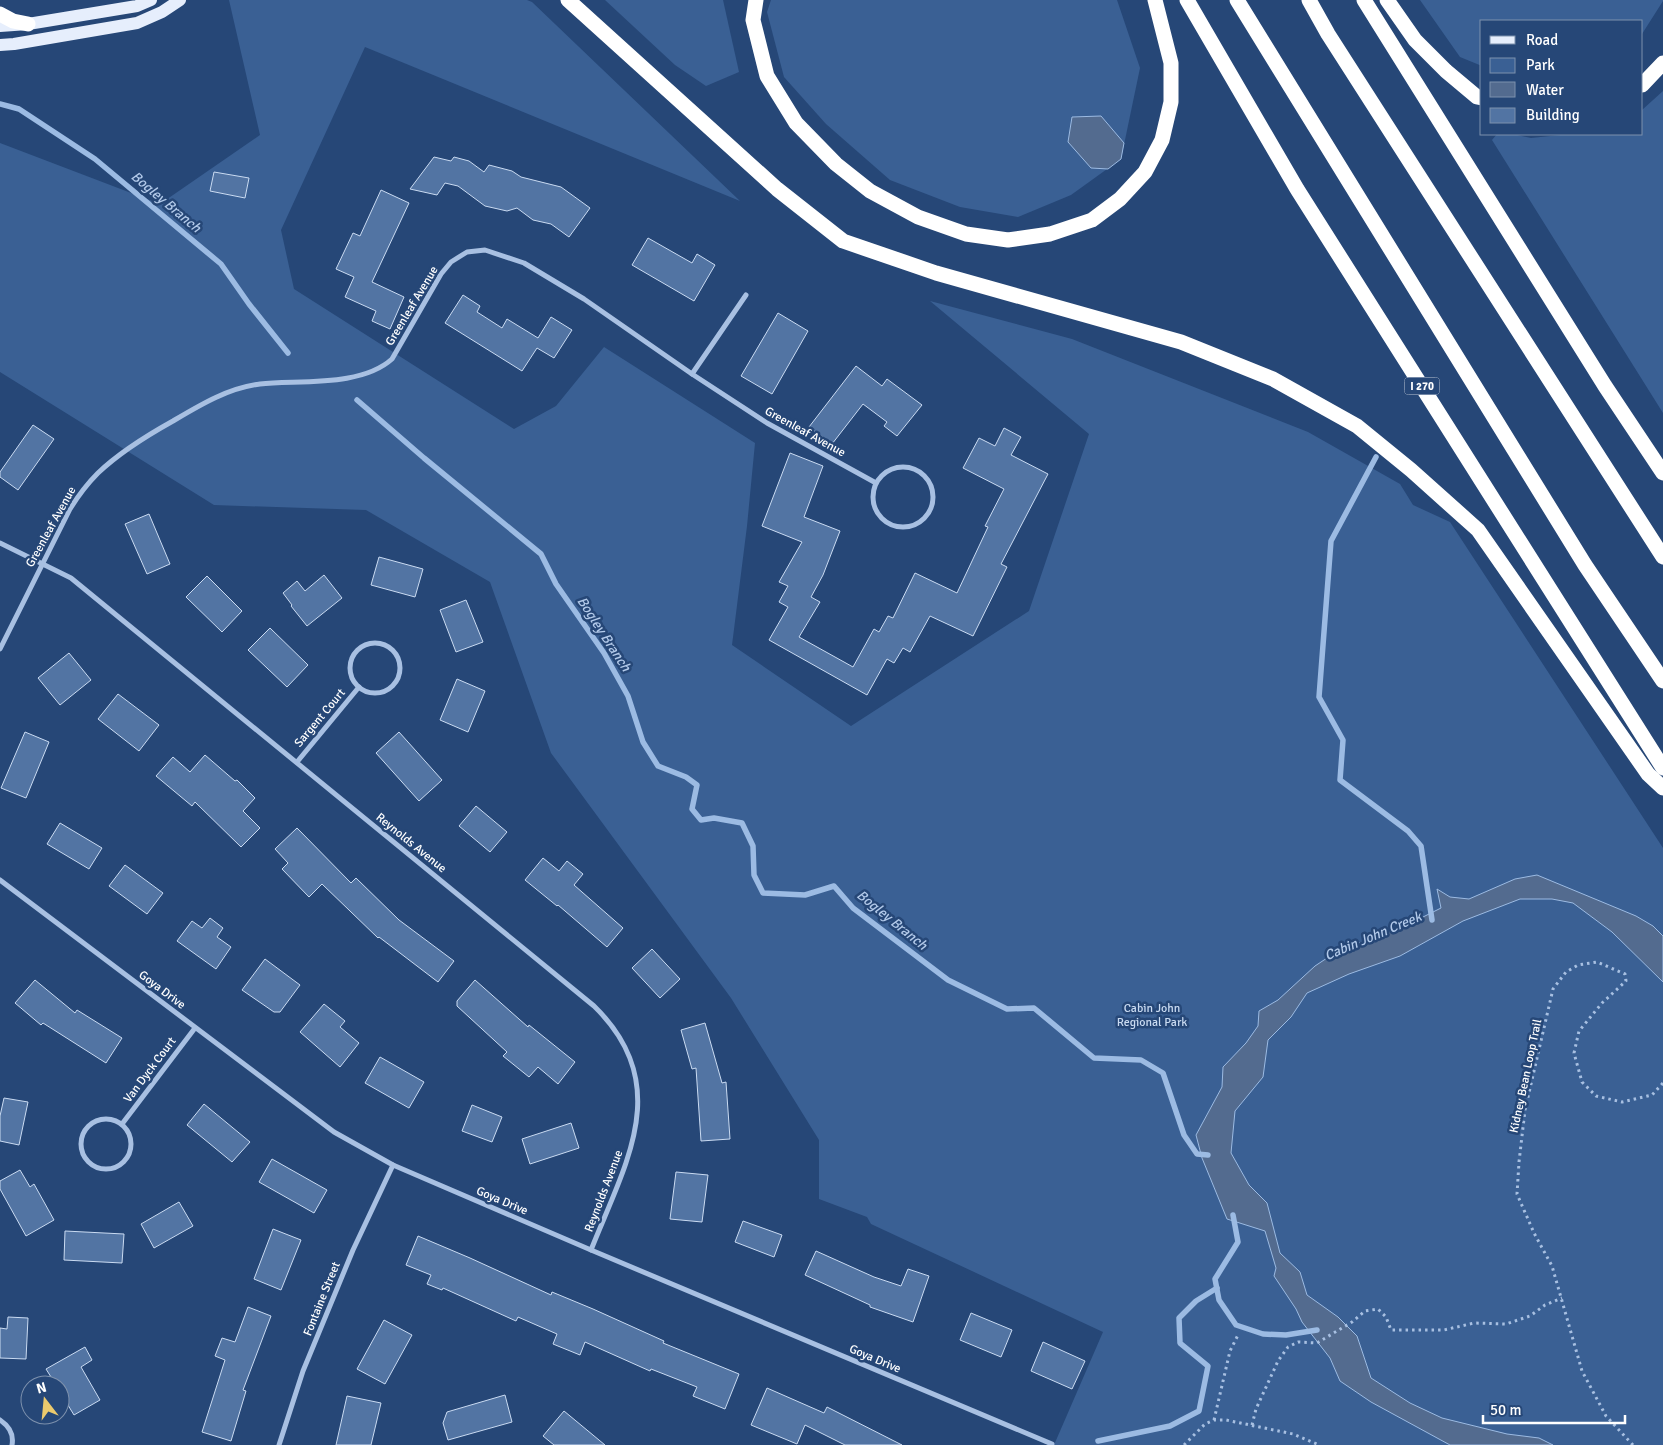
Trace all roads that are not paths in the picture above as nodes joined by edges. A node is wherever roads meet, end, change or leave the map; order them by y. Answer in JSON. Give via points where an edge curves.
{"nodes":[{"id":1,"x":151,"y":0,"type":"edge"},
{"id":2,"x":180,"y":0,"type":"edge"},
{"id":3,"x":568,"y":0,"type":"edge"},
{"id":4,"x":756,"y":0,"type":"edge"},
{"id":5,"x":1155,"y":0,"type":"edge"},
{"id":6,"x":1187,"y":0,"type":"edge"},
{"id":7,"x":1237,"y":0,"type":"edge"},
{"id":8,"x":1309,"y":0,"type":"edge"},
{"id":9,"x":1364,"y":0,"type":"edge"},
{"id":10,"x":1387,"y":0,"type":"edge"},
{"id":11,"x":0,"y":14,"type":"edge"},
{"id":12,"x":28,"y":24,"type":"junction"},
{"id":13,"x":0,"y":26,"type":"edge"},
{"id":14,"x":0,"y":45,"type":"edge"},
{"id":15,"x":1663,"y":63,"type":"edge"},
{"id":16,"x":1643,"y":84,"type":"edge"},
{"id":17,"x":1480,"y":98,"type":"edge"},
{"id":18,"x":746,"y":295,"type":"dead end"},
{"id":19,"x":692,"y":374,"type":"junction"},
{"id":20,"x":1663,"y":474,"type":"edge"},
{"id":21,"x":876,"y":483,"type":"junction"},
{"id":22,"x":0,"y":543,"type":"edge"},
{"id":23,"x":1663,"y":557,"type":"edge"},
{"id":24,"x":41,"y":564,"type":"junction"},
{"id":25,"x":0,"y":649,"type":"edge"},
{"id":26,"x":1663,"y":681,"type":"edge"},
{"id":27,"x":359,"y":687,"type":"junction"},
{"id":28,"x":297,"y":762,"type":"junction"},
{"id":29,"x":1663,"y":768,"type":"edge"},
{"id":30,"x":1663,"y":788,"type":"edge"},
{"id":31,"x":0,"y":880,"type":"edge"},
{"id":32,"x":195,"y":1028,"type":"junction"},
{"id":33,"x":122,"y":1124,"type":"junction"},
{"id":34,"x":393,"y":1165,"type":"junction"},
{"id":35,"x":591,"y":1250,"type":"junction"},
{"id":36,"x":0,"y":1420,"type":"edge"},
{"id":37,"x":1052,"y":1444,"type":"dead end"},
{"id":38,"x":12,"y":1445,"type":"edge"},
{"id":39,"x":279,"y":1445,"type":"edge"}],
"edges":[{"from":1,"to":12,"type":"main road","via":[[137,6]]},
{"from":2,"to":14,"type":"main road","via":[[137,23]]},
{"from":3,"to":30,"type":"highway","via":[[778,189],[843,241],[936,273],[1180,342],[1274,379],[1358,426],[1478,530],[1648,774]]},
{"from":4,"to":5,"type":"highway","via":[[753,20],[767,76],[796,122],[836,164],[870,191],[918,217],[966,234],[1008,240],[1050,234],[1092,220],[1120,199],[1145,172],[1162,140],[1171,102],[1171,63]]},
{"from":6,"to":29,"type":"highway","number":"I 270","via":[[1297,189]]},
{"from":7,"to":26,"type":"highway","via":[[1584,565]]},
{"from":8,"to":23,"type":"highway"},
{"from":9,"to":20,"type":"highway","via":[[1604,386]]},
{"from":10,"to":17,"type":"highway","via":[[1415,40]]},
{"from":11,"to":12,"type":"highway"},
{"from":12,"to":13,"type":"main road"},
{"from":15,"to":16,"type":"highway"},
{"from":18,"to":19,"type":"street"},
{"from":19,"to":21,"type":"street","name":"Greenleaf Avenue","via":[[767,423]]},
{"from":19,"to":24,"type":"street","name":"Greenleaf Avenue","via":[[584,299],[524,263],[485,250],[467,252],[451,262],[441,274],[392,359],[384,366],[359,377],[259,384],[202,404],[142,439],[97,474],[70,509]]},
{"from":21,"to":21,"type":"street","via":[[873,502],[876,511],[889,524],[898,527],[916,525],[930,512],[934,495],[932,486],[913,468],[896,468],[881,476]]},
{"from":22,"to":24,"type":"street","name":"Reynolds Avenue"},
{"from":24,"to":25,"type":"street","name":"Greenleaf Avenue"},
{"from":24,"to":28,"type":"street","name":"Reynolds Avenue","via":[[72,578]]},
{"from":27,"to":27,"type":"street","name":"Sargent Court","via":[[375,693],[391,687],[399,672],[399,664],[391,649],[383,645],[366,645],[353,656],[350,673]]},
{"from":27,"to":28,"type":"street","name":"Sargent Court"},
{"from":28,"to":35,"type":"street","name":"Reynolds Avenue","via":[[594,1006],[620,1037],[636,1080],[636,1130]]},
{"from":31,"to":32,"type":"street","name":"Goya Drive"},
{"from":32,"to":33,"type":"street","name":"Van Dyck Court"},
{"from":32,"to":34,"type":"street","name":"Goya Drive","via":[[334,1132]]},
{"from":33,"to":33,"type":"street","via":[[107,1119],[86,1128],[82,1135],[82,1150],[90,1163],[104,1169],[125,1160],[131,1145]]},
{"from":34,"to":35,"type":"street","name":"Goya Drive"},
{"from":34,"to":39,"type":"street","name":"Fontaine Street","via":[[353,1250],[303,1371]]},
{"from":35,"to":37,"type":"street","name":"Goya Drive"},
{"from":36,"to":38,"type":"street","via":[[12,1433]]}]}
